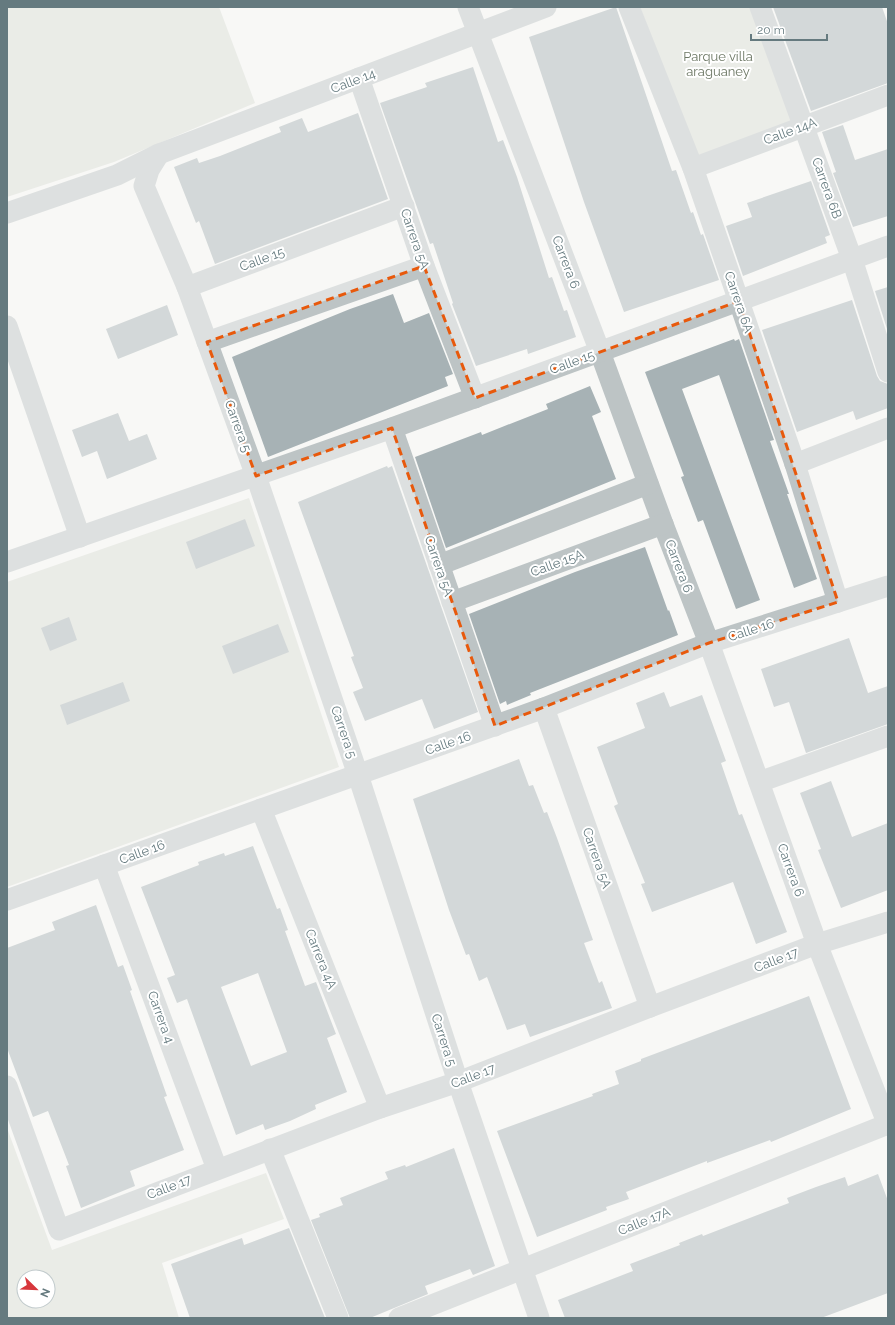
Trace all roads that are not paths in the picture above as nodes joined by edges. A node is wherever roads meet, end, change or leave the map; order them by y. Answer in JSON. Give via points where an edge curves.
{"nodes":[{"id":1,"x":468,"y":7,"type":"edge"},
{"id":2,"x":546,"y":7,"type":"edge"},
{"id":3,"x":629,"y":7,"type":"edge"},
{"id":4,"x":760,"y":7,"type":"edge"},
{"id":5,"x":478,"y":33,"type":"junction"},
{"id":6,"x":360,"y":78,"type":"junction"},
{"id":7,"x":888,"y":95,"type":"edge"},
{"id":8,"x":805,"y":126,"type":"junction"},
{"id":9,"x":159,"y":154,"type":"junction"},
{"id":10,"x":693,"y":168,"type":"junction"},
{"id":11,"x":404,"y":206,"type":"junction"},
{"id":12,"x":7,"y":213,"type":"edge"},
{"id":13,"x":888,"y":246,"type":"edge"},
{"id":14,"x":852,"y":259,"type":"junction"},
{"id":15,"x":424,"y":266,"type":"junction"},
{"id":16,"x":187,"y":286,"type":"junction"},
{"id":17,"x":739,"y":301,"type":"junction"},
{"id":18,"x":7,"y":326,"type":"edge"},
{"id":19,"x":207,"y":342,"type":"junction"},
{"id":20,"x":600,"y":352,"type":"junction"},
{"id":21,"x":888,"y":372,"type":"edge"},
{"id":22,"x":475,"y":398,"type":"junction"},
{"id":23,"x":392,"y":428,"type":"junction"},
{"id":24,"x":888,"y":428,"type":"edge"},
{"id":25,"x":795,"y":464,"type":"junction"},
{"id":26,"x":256,"y":476,"type":"junction"},
{"id":27,"x":648,"y":484,"type":"junction"},
{"id":28,"x":663,"y":524,"type":"junction"},
{"id":29,"x":80,"y":537,"type":"junction"},
{"id":30,"x":7,"y":562,"type":"edge"},
{"id":31,"x":439,"y":565,"type":"junction"},
{"id":32,"x":888,"y":586,"type":"edge"},
{"id":33,"x":452,"y":602,"type":"junction"},
{"id":34,"x":838,"y":602,"type":"junction"},
{"id":35,"x":709,"y":643,"type":"junction"},
{"id":36,"x":544,"y":708,"type":"junction"},
{"id":37,"x":495,"y":726,"type":"junction"},
{"id":38,"x":888,"y":736,"type":"edge"},
{"id":39,"x":358,"y":775,"type":"junction"},
{"id":40,"x":759,"y":782,"type":"junction"},
{"id":41,"x":261,"y":809,"type":"junction"},
{"id":42,"x":104,"y":865,"type":"junction"},
{"id":43,"x":7,"y":900,"type":"edge"},
{"id":44,"x":888,"y":922,"type":"edge"},
{"id":45,"x":817,"y":944,"type":"junction"},
{"id":46,"x":650,"y":1007,"type":"junction"},
{"id":47,"x":458,"y":1082,"type":"junction"},
{"id":48,"x":7,"y":1086,"type":"edge"},
{"id":49,"x":380,"y":1108,"type":"junction"},
{"id":50,"x":888,"y":1124,"type":"edge"},
{"id":51,"x":270,"y":1149,"type":"junction"},
{"id":52,"x":217,"y":1169,"type":"junction"},
{"id":53,"x":522,"y":1270,"type":"junction"},
{"id":54,"x":338,"y":1318,"type":"edge"},
{"id":55,"x":399,"y":1318,"type":"edge"},
{"id":56,"x":539,"y":1318,"type":"edge"}],
"edges":[{"from":1,"to":5,"type":"street","name":"Carrera 6"},
{"from":2,"to":5,"type":"street","name":"Calle 14"},
{"from":3,"to":10,"type":"street","name":"Carrera 6A"},
{"from":4,"to":8,"type":"street","name":"Carrera 6B"},
{"from":5,"to":6,"type":"street","name":"Calle 14"},
{"from":5,"to":20,"type":"street","name":"Carrera 6"},
{"from":6,"to":9,"type":"street","name":"Calle 14"},
{"from":6,"to":11,"type":"street","name":"Carrera 5A"},
{"from":7,"to":8,"type":"street","name":"Calle 14A"},
{"from":8,"to":10,"type":"street","name":"Calle 14A"},
{"from":8,"to":14,"type":"street","name":"Carrera 6B"},
{"from":9,"to":12,"type":"street","name":"Calle 14","via":[[117,175]]},
{"from":9,"to":16,"type":"street","name":"Carrera 5","via":[[149,170],[144,186]]},
{"from":10,"to":17,"type":"street","name":"Carrera 6A"},
{"from":11,"to":15,"type":"street","name":"Carrera 5A"},
{"from":11,"to":16,"type":"street","name":"Calle 15"},
{"from":13,"to":14,"type":"street","name":"Calle 15"},
{"from":14,"to":17,"type":"street","name":"Calle 15"},
{"from":14,"to":21,"type":"street","name":"Carrera 6B"},
{"from":15,"to":19,"type":"street"},
{"from":15,"to":22,"type":"street","name":"Carrera 5A"},
{"from":16,"to":19,"type":"street","name":"Carrera 5"},
{"from":17,"to":20,"type":"street","name":"Calle 15"},
{"from":17,"to":25,"type":"street","name":"Carrera 6A"},
{"from":18,"to":29,"type":"street"},
{"from":19,"to":26,"type":"street","name":"Carrera 5"},
{"from":20,"to":22,"type":"street","name":"Calle 15"},
{"from":20,"to":27,"type":"street","name":"Carrera 6"},
{"from":22,"to":23,"type":"street","name":"Calle 15"},
{"from":23,"to":26,"type":"street","name":"Calle 15"},
{"from":23,"to":31,"type":"street","name":"Carrera 5A"},
{"from":24,"to":25,"type":"street"},
{"from":25,"to":34,"type":"street","name":"Carrera 6A"},
{"from":26,"to":29,"type":"street","name":"Calle 15"},
{"from":26,"to":39,"type":"street","name":"Carrera 5"},
{"from":27,"to":28,"type":"street","name":"Carrera 6"},
{"from":27,"to":31,"type":"street"},
{"from":28,"to":33,"type":"street","name":"Calle 15A"},
{"from":28,"to":35,"type":"street","name":"Carrera 6"},
{"from":29,"to":30,"type":"street","name":"Calle 15"},
{"from":31,"to":33,"type":"street","name":"Carrera 5A"},
{"from":32,"to":34,"type":"street","name":"Calle 16"},
{"from":33,"to":37,"type":"street","name":"Carrera 5A"},
{"from":34,"to":35,"type":"street","name":"Calle 16"},
{"from":35,"to":36,"type":"street","name":"Calle 16"},
{"from":35,"to":40,"type":"street","name":"Carrera 6"},
{"from":36,"to":37,"type":"street","name":"Calle 16"},
{"from":36,"to":46,"type":"street","name":"Carrera 5A"},
{"from":37,"to":39,"type":"street","name":"Calle 16"},
{"from":38,"to":40,"type":"street"},
{"from":39,"to":41,"type":"street","name":"Calle 16"},
{"from":39,"to":47,"type":"street","name":"Carrera 5"},
{"from":40,"to":45,"type":"street","name":"Carrera 6"},
{"from":41,"to":42,"type":"street","name":"Calle 16"},
{"from":41,"to":49,"type":"street","name":"Carrera 4A"},
{"from":42,"to":43,"type":"street","name":"Calle 16"},
{"from":42,"to":52,"type":"street","name":"Carrera 4"},
{"from":44,"to":45,"type":"street","name":"Calle 17"},
{"from":45,"to":46,"type":"street","name":"Calle 17"},
{"from":45,"to":50,"type":"street","name":"Carrera 6"},
{"from":46,"to":47,"type":"street","name":"Calle 17"},
{"from":47,"to":49,"type":"street","name":"Calle 17"},
{"from":47,"to":53,"type":"street","name":"Carrera 5"},
{"from":48,"to":52,"type":"street","name":"Calle 17","via":[[59,1230]]},
{"from":49,"to":51,"type":"street","name":"Calle 17"},
{"from":50,"to":53,"type":"street","name":"Calle 17A"},
{"from":51,"to":52,"type":"street","name":"Calle 17"},
{"from":51,"to":54,"type":"street"},
{"from":53,"to":55,"type":"street","name":"Calle 17A"},
{"from":53,"to":56,"type":"street","name":"Carrera 5"}]}
